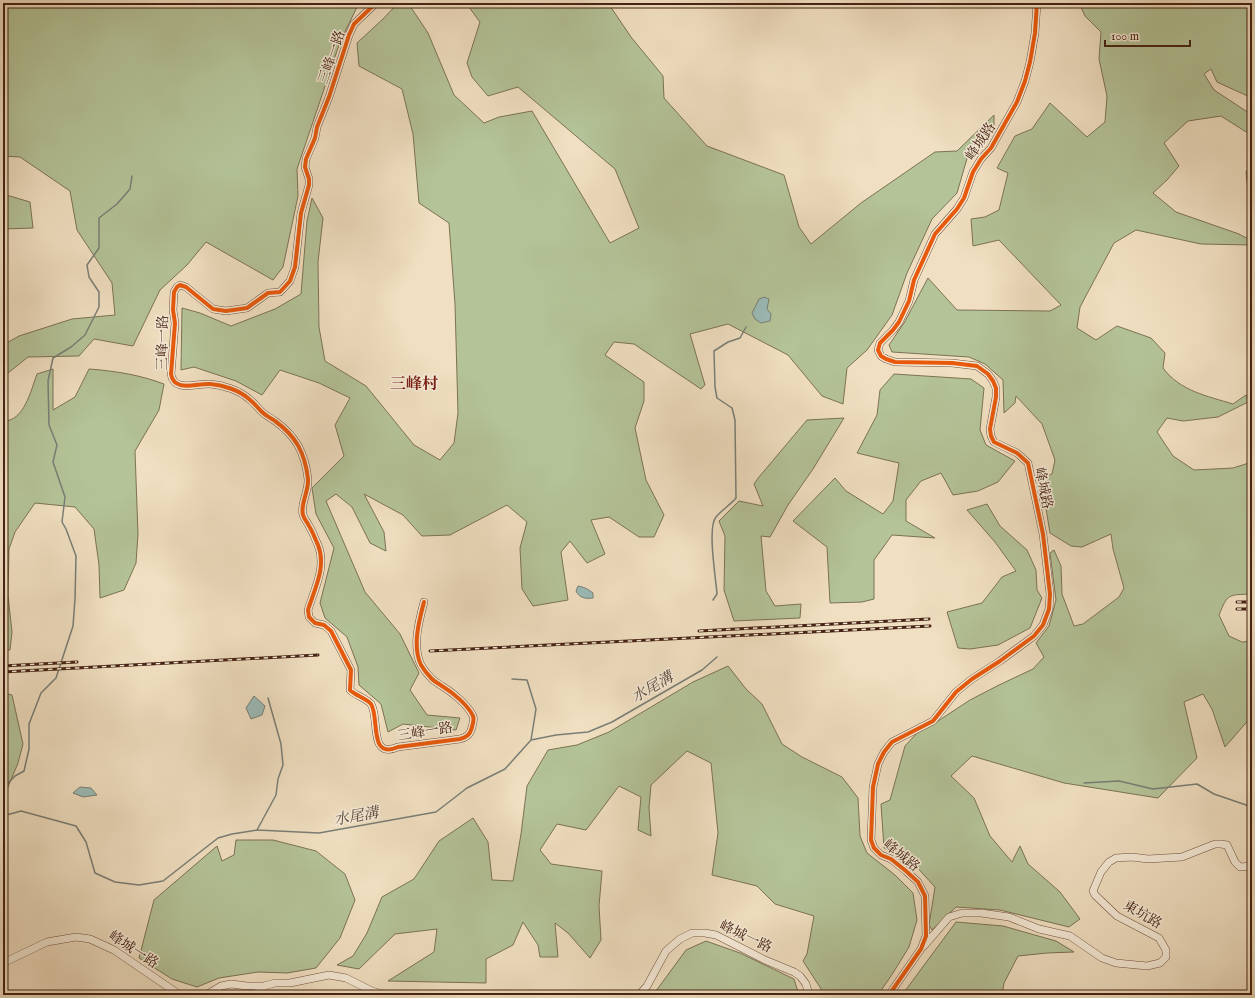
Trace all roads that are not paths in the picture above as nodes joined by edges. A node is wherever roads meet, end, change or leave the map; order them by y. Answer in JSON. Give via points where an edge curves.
{"nodes":[{"id":1,"x":376,"y":3,"type":"edge"},
{"id":2,"x":1037,"y":3,"type":"edge"},
{"id":3,"x":424,"y":602,"type":"dead end"},
{"id":4,"x":1252,"y":866,"type":"edge"},
{"id":5,"x":921,"y":950,"type":"junction"},
{"id":6,"x":3,"y":963,"type":"edge"},
{"id":7,"x":264,"y":986,"type":"junction"},
{"id":8,"x":180,"y":995,"type":"edge"},
{"id":9,"x":206,"y":995,"type":"edge"},
{"id":10,"x":255,"y":995,"type":"edge"},
{"id":11,"x":387,"y":995,"type":"edge"},
{"id":12,"x":639,"y":995,"type":"edge"},
{"id":13,"x":809,"y":995,"type":"edge"},
{"id":14,"x":889,"y":995,"type":"edge"}],
"edges":[{"from":1,"to":3,"type":"street","name":"三峰一路","via":[[354,24],[349,35],[306,159],[309,186],[300,213],[295,267],[290,281],[280,292],[268,293],[248,308],[226,311],[214,309],[186,287],[177,287],[174,292],[175,323],[171,374],[176,384],[183,386],[209,384],[237,391],[288,431],[303,453],[308,481],[303,516],[322,558],[308,610],[309,617],[331,631],[351,670],[350,690],[370,703],[374,710],[376,736],[384,749],[460,739],[467,737],[473,726],[470,710],[456,696],[433,680],[420,663],[418,630]]},
{"from":2,"to":5,"type":"street","name":"峰城路","via":[[1030,62],[1017,102],[991,148],[973,172],[964,198],[936,234],[914,280],[909,301],[899,322],[880,343],[878,350],[881,356],[895,362],[977,366],[993,381],[996,397],[991,436],[994,442],[1028,463],[1043,534],[1050,594],[1049,609],[1043,625],[1034,636],[956,692],[933,721],[892,742],[878,764],[873,787],[871,840],[881,855],[896,863],[918,882],[925,896],[926,936]]},
{"from":4,"to":5,"type":"street","name":"東坑路","via":[[1240,867],[1227,845],[1221,844],[1182,857],[1116,858],[1109,862],[1095,885],[1095,895],[1117,916],[1159,938],[1166,950],[1166,957],[1160,963],[1147,966],[1116,963],[1102,958],[1070,936],[1009,918],[981,913],[962,913],[949,917]]},
{"from":5,"to":14,"type":"street","name":"峰城路"},
{"from":6,"to":8,"type":"street","name":"峰城一路","via":[[48,942],[76,937],[90,939],[114,950]]},
{"from":7,"to":9,"type":"street","via":[[231,984],[221,986]]},
{"from":7,"to":10,"type":"street"},
{"from":7,"to":11,"type":"street","via":[[330,975],[346,978],[372,991]]},
{"from":12,"to":13,"type":"street","name":"峰城一路","via":[[647,986],[666,951],[692,933],[705,933],[716,934],[794,972],[806,984]]}]}
